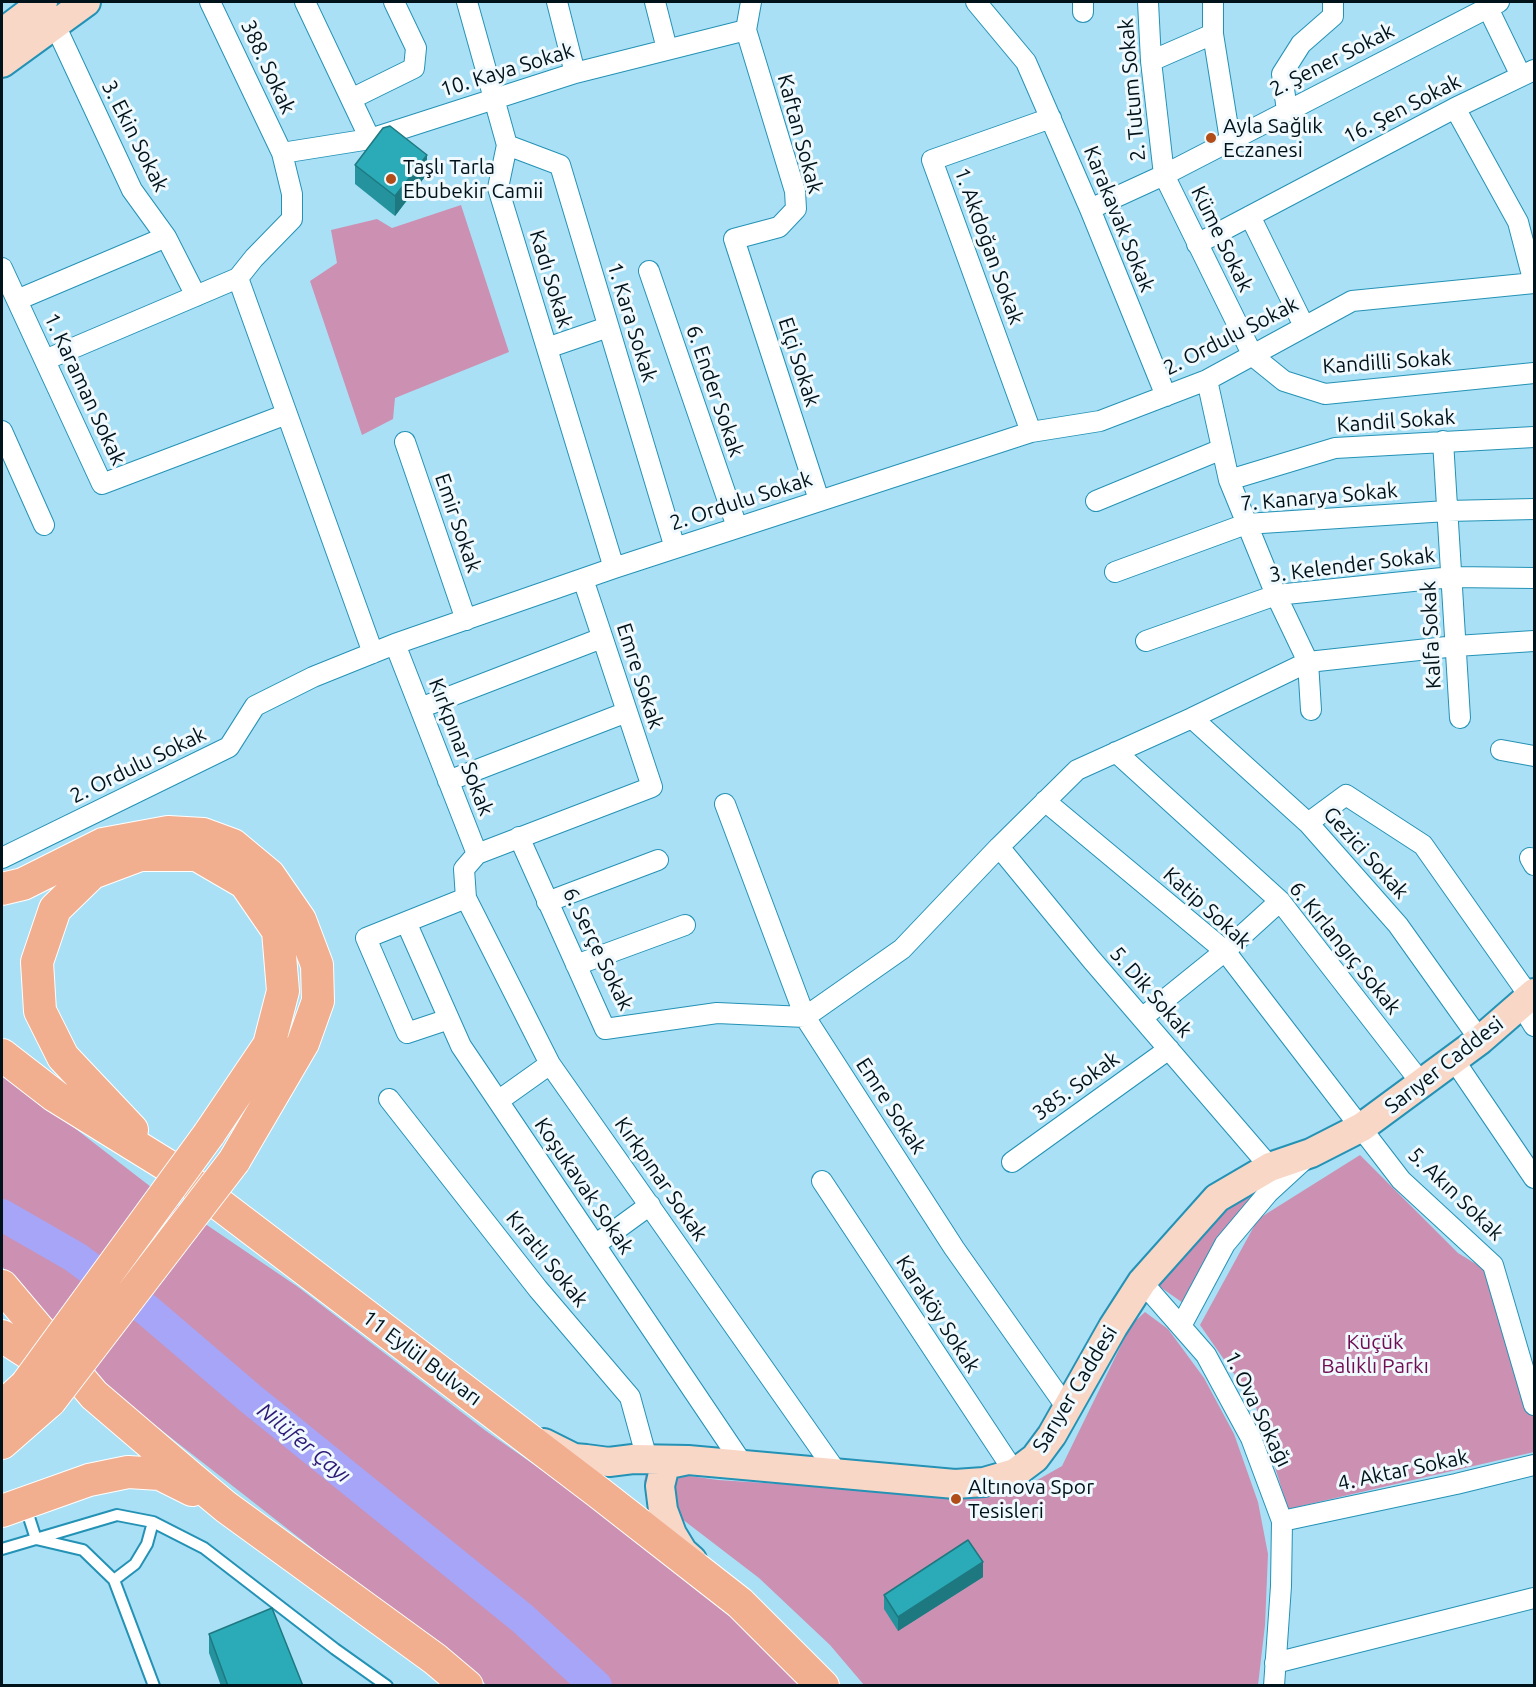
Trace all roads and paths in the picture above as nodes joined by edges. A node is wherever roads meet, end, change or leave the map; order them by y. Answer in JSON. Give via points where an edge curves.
{"nodes":[{"id":1,"x":86,"y":2,"type":"edge"},
{"id":2,"x":210,"y":2,"type":"edge"},
{"id":3,"x":306,"y":2,"type":"edge"},
{"id":4,"x":394,"y":2,"type":"edge"},
{"id":5,"x":467,"y":2,"type":"edge"},
{"id":6,"x":556,"y":2,"type":"edge"},
{"id":7,"x":655,"y":2,"type":"edge"},
{"id":8,"x":751,"y":2,"type":"edge"},
{"id":9,"x":976,"y":2,"type":"edge"},
{"id":10,"x":1148,"y":2,"type":"edge"},
{"id":11,"x":1213,"y":2,"type":"edge"},
{"id":12,"x":1333,"y":2,"type":"edge"},
{"id":13,"x":1490,"y":4,"type":"edge"},
{"id":14,"x":49,"y":13,"type":"edge"},
{"id":15,"x":746,"y":30,"type":"junction"},
{"id":16,"x":2,"y":33,"type":"edge"},
{"id":17,"x":1214,"y":34,"type":"junction"},
{"id":18,"x":667,"y":49,"type":"junction"},
{"id":19,"x":1151,"y":61,"type":"junction"},
{"id":20,"x":2,"y":63,"type":"edge"},
{"id":21,"x":575,"y":73,"type":"junction"},
{"id":22,"x":1528,"y":73,"type":"edge"},
{"id":23,"x":351,"y":99,"type":"junction"},
{"id":24,"x":494,"y":99,"type":"junction"},
{"id":25,"x":1455,"y":108,"type":"junction"},
{"id":26,"x":1287,"y":111,"type":"junction"},
{"id":27,"x":1051,"y":118,"type":"junction"},
{"id":28,"x":370,"y":139,"type":"junction"},
{"id":29,"x":1230,"y":140,"type":"junction"},
{"id":30,"x":507,"y":145,"type":"junction"},
{"id":31,"x":282,"y":153,"type":"junction"},
{"id":32,"x":1164,"y":175,"type":"junction"},
{"id":33,"x":1090,"y":209,"type":"junction"},
{"id":34,"x":1250,"y":216,"type":"junction"},
{"id":35,"x":166,"y":237,"type":"junction"},
{"id":36,"x":734,"y":239,"type":"joint"},
{"id":37,"x":1197,"y":244,"type":"junction"},
{"id":38,"x":2,"y":268,"type":"edge"},
{"id":39,"x":649,"y":271,"type":"dead end"},
{"id":40,"x":238,"y":278,"type":"junction"},
{"id":41,"x":1534,"y":283,"type":"edge"},
{"id":42,"x":196,"y":296,"type":"junction"},
{"id":43,"x":17,"y":300,"type":"junction"},
{"id":44,"x":1304,"y":326,"type":"junction"},
{"id":45,"x":608,"y":327,"type":"junction"},
{"id":46,"x":548,"y":348,"type":"junction"},
{"id":47,"x":1253,"y":356,"type":"junction"},
{"id":48,"x":45,"y":360,"type":"junction"},
{"id":49,"x":1534,"y":373,"type":"edge"},
{"id":50,"x":1207,"y":380,"type":"junction"},
{"id":51,"x":1166,"y":396,"type":"junction"},
{"id":52,"x":287,"y":414,"type":"junction"},
{"id":53,"x":2,"y":431,"type":"edge"},
{"id":54,"x":1031,"y":432,"type":"junction"},
{"id":55,"x":1534,"y":437,"type":"edge"},
{"id":56,"x":1443,"y":441,"type":"junction"},
{"id":57,"x":405,"y":442,"type":"dead end"},
{"id":58,"x":1222,"y":449,"type":"junction"},
{"id":59,"x":1229,"y":480,"type":"junction"},
{"id":60,"x":819,"y":500,"type":"junction"},
{"id":61,"x":1096,"y":501,"type":"dead end"},
{"id":62,"x":1534,"y":509,"type":"edge"},
{"id":63,"x":1447,"y":511,"type":"junction"},
{"id":64,"x":1246,"y":524,"type":"junction"},
{"id":65,"x":44,"y":525,"type":"dead end"},
{"id":66,"x":737,"y":527,"type":"junction"},
{"id":67,"x":675,"y":548,"type":"junction"},
{"id":68,"x":614,"y":568,"type":"junction"},
{"id":69,"x":1115,"y":572,"type":"dead end"},
{"id":70,"x":1452,"y":577,"type":"junction"},
{"id":71,"x":1534,"y":578,"type":"edge"},
{"id":72,"x":583,"y":579,"type":"junction"},
{"id":73,"x":1276,"y":595,"type":"junction"},
{"id":74,"x":466,"y":620,"type":"junction"},
{"id":75,"x":602,"y":638,"type":"junction"},
{"id":76,"x":1146,"y":641,"type":"dead end"},
{"id":77,"x":1534,"y":641,"type":"edge"},
{"id":78,"x":395,"y":644,"type":"junction"},
{"id":79,"x":1456,"y":646,"type":"junction"},
{"id":80,"x":373,"y":653,"type":"junction"},
{"id":81,"x":1308,"y":662,"type":"junction"},
{"id":82,"x":420,"y":708,"type":"junction"},
{"id":83,"x":1311,"y":710,"type":"dead end"},
{"id":84,"x":627,"y":712,"type":"junction"},
{"id":85,"x":1192,"y":718,"type":"junction"},
{"id":86,"x":1460,"y":718,"type":"dead end"},
{"id":87,"x":1501,"y":750,"type":"dead end"},
{"id":88,"x":1116,"y":752,"type":"junction"},
{"id":89,"x":1534,"y":756,"type":"edge"},
{"id":90,"x":448,"y":781,"type":"junction"},
{"id":91,"x":1045,"y":801,"type":"junction"},
{"id":92,"x":725,"y":804,"type":"dead end"},
{"id":93,"x":1308,"y":823,"type":"junction"},
{"id":94,"x":519,"y":837,"type":"junction"},
{"id":95,"x":999,"y":847,"type":"junction"},
{"id":96,"x":477,"y":854,"type":"junction"},
{"id":97,"x":2,"y":858,"type":"edge"},
{"id":98,"x":658,"y":860,"type":"dead end"},
{"id":99,"x":2,"y":889,"type":"edge"},
{"id":100,"x":466,"y":898,"type":"junction"},
{"id":101,"x":547,"y":902,"type":"junction"},
{"id":102,"x":1280,"y":902,"type":"junction"},
{"id":103,"x":406,"y":922,"type":"junction"},
{"id":104,"x":685,"y":925,"type":"dead end"},
{"id":105,"x":1225,"y":951,"type":"junction"},
{"id":106,"x":576,"y":965,"type":"junction"},
{"id":107,"x":1530,"y":1005,"type":"edge"},
{"id":108,"x":805,"y":1017,"type":"junction"},
{"id":109,"x":1142,"y":1018,"type":"junction"},
{"id":110,"x":449,"y":1019,"type":"junction"},
{"id":111,"x":1480,"y":1040,"type":"junction"},
{"id":112,"x":1168,"y":1048,"type":"junction"},
{"id":113,"x":2,"y":1055,"type":"edge"},
{"id":114,"x":1454,"y":1060,"type":"junction"},
{"id":115,"x":550,"y":1064,"type":"junction"},
{"id":116,"x":1422,"y":1084,"type":"junction"},
{"id":117,"x":389,"y":1099,"type":"dead end"},
{"id":118,"x":498,"y":1101,"type":"junction"},
{"id":119,"x":1362,"y":1127,"type":"junction"},
{"id":120,"x":1311,"y":1153,"type":"junction"},
{"id":121,"x":1012,"y":1162,"type":"dead end"},
{"id":122,"x":164,"y":1163,"type":"junction"},
{"id":123,"x":1270,"y":1167,"type":"junction"},
{"id":124,"x":1534,"y":1178,"type":"edge"},
{"id":125,"x":822,"y":1181,"type":"dead end"},
{"id":126,"x":650,"y":1205,"type":"junction"},
{"id":127,"x":595,"y":1245,"type":"junction"},
{"id":128,"x":1142,"y":1282,"type":"junction"},
{"id":129,"x":2,"y":1286,"type":"edge"},
{"id":130,"x":1181,"y":1326,"type":"junction"},
{"id":131,"x":2,"y":1336,"type":"edge"},
{"id":132,"x":38,"y":1393,"type":"junction"},
{"id":133,"x":94,"y":1395,"type":"junction"},
{"id":134,"x":1534,"y":1405,"type":"edge"},
{"id":135,"x":2,"y":1407,"type":"edge"},
{"id":136,"x":1067,"y":1408,"type":"junction"},
{"id":137,"x":511,"y":1426,"type":"junction"},
{"id":138,"x":2,"y":1443,"type":"edge"},
{"id":139,"x":647,"y":1459,"type":"junction"},
{"id":140,"x":688,"y":1460,"type":"junction"},
{"id":141,"x":1534,"y":1465,"type":"edge"},
{"id":142,"x":744,"y":1466,"type":"junction"},
{"id":143,"x":1015,"y":1473,"type":"junction"},
{"id":144,"x":837,"y":1474,"type":"junction"},
{"id":145,"x":226,"y":1507,"type":"junction"},
{"id":146,"x":13,"y":1508,"type":"edge"},
{"id":147,"x":1282,"y":1521,"type":"junction"},
{"id":148,"x":153,"y":1522,"type":"junction"},
{"id":149,"x":36,"y":1539,"type":"junction"},
{"id":150,"x":2,"y":1549,"type":"edge"},
{"id":151,"x":114,"y":1580,"type":"junction"},
{"id":152,"x":1534,"y":1598,"type":"edge"},
{"id":153,"x":736,"y":1600,"type":"junction"},
{"id":154,"x":1275,"y":1663,"type":"junction"},
{"id":155,"x":154,"y":1686,"type":"edge"},
{"id":156,"x":387,"y":1686,"type":"edge"},
{"id":157,"x":467,"y":1686,"type":"edge"},
{"id":158,"x":823,"y":1686,"type":"edge"},
{"id":159,"x":1274,"y":1686,"type":"edge"}],
"edges":[{"from":1,"to":14,"type":"street"},
{"from":2,"to":31,"type":"street","name":"388. Sokak"},
{"from":3,"to":23,"type":"street"},
{"from":4,"to":23,"type":"street","via":[[416,48],[414,68]]},
{"from":5,"to":24,"type":"street","name":"Kadı Sokak"},
{"from":6,"to":21,"type":"street"},
{"from":7,"to":18,"type":"street"},
{"from":8,"to":15,"type":"street","name":"Kaftan Sokak"},
{"from":9,"to":27,"type":"street","name":"Karakavak Sokak","via":[[1026,62]]},
{"from":10,"to":19,"type":"street","name":"2. Tutum Sokak"},
{"from":11,"to":17,"type":"street"},
{"from":12,"to":26,"type":"street","via":[[1333,16],[1301,44],[1282,74]]},
{"from":13,"to":22,"type":"street"},
{"from":13,"to":26,"type":"street","name":"2. Şener Sokak"},
{"from":14,"to":16,"type":"street"},
{"from":14,"to":20,"type":"street"},
{"from":14,"to":35,"type":"street","name":"3. Ekin Sokak","via":[[132,190]]},
{"from":15,"to":18,"type":"street","name":"10. Kaya Sokak"},
{"from":15,"to":36,"type":"street","name":"Kaftan Sokak","via":[[795,191],[796,209],[779,227]]},
{"from":17,"to":19,"type":"street"},
{"from":17,"to":29,"type":"street"},
{"from":18,"to":21,"type":"street","name":"10. Kaya Sokak"},
{"from":19,"to":32,"type":"street","name":"2. Tutum Sokak"},
{"from":21,"to":24,"type":"street","name":"10. Kaya Sokak"},
{"from":22,"to":25,"type":"street","name":"16. Şen Sokak"},
{"from":23,"to":28,"type":"street"},
{"from":24,"to":28,"type":"street","name":"10. Kaya Sokak"},
{"from":24,"to":30,"type":"street","name":"Kadı Sokak"},
{"from":25,"to":34,"type":"street","name":"16. Şen Sokak"},
{"from":25,"to":41,"type":"street","via":[[1518,222]]},
{"from":26,"to":29,"type":"street","name":"2. Şener Sokak"},
{"from":27,"to":33,"type":"street","name":"Karakavak Sokak"},
{"from":27,"to":54,"type":"street","name":"1. Akdoğan Sokak","via":[[932,160]]},
{"from":28,"to":31,"type":"street","name":"10. Kaya Sokak"},
{"from":29,"to":32,"type":"street","name":"2. Şener Sokak"},
{"from":30,"to":45,"type":"street","name":"1. Kara Sokak","via":[[560,165]]},
{"from":30,"to":46,"type":"street","name":"Kadı Sokak","via":[[498,188]]},
{"from":31,"to":40,"type":"street","name":"388. Sokak","via":[[292,194],[292,219]]},
{"from":32,"to":33,"type":"street","name":"2. Şener Sokak"},
{"from":32,"to":37,"type":"street","name":"Küme Sokak"},
{"from":33,"to":51,"type":"street","name":"Karakavak Sokak"},
{"from":34,"to":37,"type":"street","name":"16. Şen Sokak"},
{"from":34,"to":44,"type":"street"},
{"from":35,"to":42,"type":"street","name":"3. Ekin Sokak"},
{"from":35,"to":43,"type":"street"},
{"from":36,"to":60,"type":"street","name":"Elçi Sokak"},
{"from":37,"to":47,"type":"street","name":"Küme Sokak"},
{"from":38,"to":43,"type":"street","name":"1. Karaman Sokak"},
{"from":39,"to":66,"type":"street","name":"6. Ender Sokak"},
{"from":40,"to":42,"type":"street"},
{"from":40,"to":52,"type":"street"},
{"from":41,"to":44,"type":"street","name":"2. Ordulu Sokak","via":[[1352,301]]},
{"from":42,"to":48,"type":"street"},
{"from":43,"to":48,"type":"street","name":"1. Karaman Sokak"},
{"from":44,"to":47,"type":"street","name":"2. Ordulu Sokak"},
{"from":45,"to":46,"type":"street"},
{"from":45,"to":67,"type":"street","name":"1. Kara Sokak"},
{"from":46,"to":68,"type":"street","name":"Kadı Sokak"},
{"from":47,"to":49,"type":"street","name":"Kandilli Sokak","via":[[1284,381],[1326,394]]},
{"from":47,"to":50,"type":"street","name":"2. Ordulu Sokak"},
{"from":48,"to":52,"type":"street","name":"1. Karaman Sokak","via":[[102,484]]},
{"from":50,"to":51,"type":"street","name":"2. Ordulu Sokak"},
{"from":50,"to":58,"type":"street"},
{"from":51,"to":54,"type":"street","name":"2. Ordulu Sokak","via":[[1100,421]]},
{"from":52,"to":80,"type":"street"},
{"from":53,"to":65,"type":"street"},
{"from":54,"to":60,"type":"street","name":"2. Ordulu Sokak"},
{"from":55,"to":56,"type":"street","name":"Kandil Sokak"},
{"from":56,"to":59,"type":"street","name":"Kandil Sokak","via":[[1335,448]]},
{"from":56,"to":63,"type":"street","name":"Kalfa Sokak"},
{"from":57,"to":74,"type":"street","name":"Emir Sokak"},
{"from":58,"to":59,"type":"street"},
{"from":58,"to":61,"type":"street"},
{"from":59,"to":64,"type":"street"},
{"from":60,"to":66,"type":"street","name":"2. Ordulu Sokak"},
{"from":62,"to":63,"type":"street","name":"7. Kanarya Sokak"},
{"from":63,"to":64,"type":"street","name":"7. Kanarya Sokak"},
{"from":63,"to":70,"type":"street","name":"Kalfa Sokak"},
{"from":64,"to":69,"type":"street","name":"7. Kanarya Sokak"},
{"from":64,"to":73,"type":"street"},
{"from":66,"to":67,"type":"street","name":"2. Ordulu Sokak"},
{"from":67,"to":68,"type":"street","name":"2. Ordulu Sokak"},
{"from":68,"to":72,"type":"street","name":"2. Ordulu Sokak"},
{"from":70,"to":71,"type":"street","name":"3. Kelender Sokak"},
{"from":70,"to":73,"type":"street","name":"3. Kelender Sokak"},
{"from":70,"to":79,"type":"street","name":"Kalfa Sokak"},
{"from":72,"to":74,"type":"street","name":"2. Ordulu Sokak"},
{"from":72,"to":75,"type":"street","name":"Emre Sokak"},
{"from":73,"to":76,"type":"street","name":"3. Kelender Sokak"},
{"from":73,"to":81,"type":"street"},
{"from":74,"to":78,"type":"street","name":"2. Ordulu Sokak"},
{"from":75,"to":82,"type":"street"},
{"from":75,"to":84,"type":"street","name":"Emre Sokak"},
{"from":77,"to":79,"type":"street"},
{"from":78,"to":80,"type":"street","name":"2. Ordulu Sokak"},
{"from":78,"to":82,"type":"street","name":"Kırkpınar Sokak"},
{"from":79,"to":81,"type":"street"},
{"from":79,"to":86,"type":"street","name":"Kalfa Sokak"},
{"from":80,"to":97,"type":"street","name":"2. Ordulu Sokak","via":[[255,706],[229,747]]},
{"from":81,"to":83,"type":"street"},
{"from":81,"to":85,"type":"street"},
{"from":82,"to":90,"type":"street","name":"Kırkpınar Sokak"},
{"from":84,"to":90,"type":"street"},
{"from":84,"to":94,"type":"street","name":"Emre Sokak","via":[[652,787]]},
{"from":85,"to":88,"type":"street"},
{"from":85,"to":93,"type":"street","name":"Gezici Sokak"},
{"from":87,"to":89,"type":"street"},
{"from":88,"to":91,"type":"street","via":[[1077,770]]},
{"from":88,"to":102,"type":"street","name":"6. Kırlangıç Sokak"},
{"from":90,"to":96,"type":"street","name":"Kırkpınar Sokak"},
{"from":91,"to":95,"type":"street"},
{"from":91,"to":105,"type":"street","name":"Katip Sokak"},
{"from":92,"to":108,"type":"street","name":"Emre Sokak"},
{"from":93,"to":107,"type":"street","via":[[1346,795],[1423,845]]},
{"from":93,"to":111,"type":"street","name":"Gezici Sokak","via":[[1398,925]]},
{"from":94,"to":96,"type":"street"},
{"from":94,"to":101,"type":"street","name":"6. Serçe Sokak"},
{"from":95,"to":108,"type":"street","via":[[902,949]]},
{"from":95,"to":109,"type":"street","name":"5. Dik Sokak"},
{"from":96,"to":100,"type":"street","name":"Kırkpınar Sokak","via":[[464,869]]},
{"from":98,"to":101,"type":"street"},
{"from":99,"to":132,"type":"main road","bridge":true,"via":[[23,884],[103,844],[168,832],[203,834],[233,846],[269,875],[300,920],[317,965],[318,1001],[303,1043],[234,1161]]},
{"from":100,"to":103,"type":"street"},
{"from":100,"to":115,"type":"street","name":"Kırkpınar Sokak"},
{"from":101,"to":106,"type":"street","name":"6. Serçe Sokak"},
{"from":102,"to":105,"type":"street"},
{"from":102,"to":116,"type":"street","name":"6. Kırlangıç Sokak"},
{"from":103,"to":110,"type":"street","name":"Koşukavak Sokak"},
{"from":103,"to":110,"type":"street","via":[[366,938],[407,1033]]},
{"from":104,"to":106,"type":"street"},
{"from":105,"to":109,"type":"street"},
{"from":105,"to":119,"type":"street","name":"Katip Sokak"},
{"from":106,"to":108,"type":"street","name":"6. Serçe Sokak","via":[[605,1029],[717,1013]]},
{"from":107,"to":111,"type":"street","name":"Sarıyer Caddesi"},
{"from":108,"to":136,"type":"street","name":"Emre Sokak","via":[[954,1248]]},
{"from":109,"to":112,"type":"street","name":"5. Dik Sokak"},
{"from":110,"to":118,"type":"street","name":"Koşukavak Sokak","via":[[461,1046]]},
{"from":111,"to":114,"type":"street","name":"Sarıyer Caddesi"},
{"from":112,"to":121,"type":"street","name":"385. Sokak"},
{"from":112,"to":123,"type":"street","name":"5. Dik Sokak"},
{"from":113,"to":122,"type":"main road","name":"11 Eylül Bulvarı","via":[[56,1096]]},
{"from":114,"to":116,"type":"street","name":"Sarıyer Caddesi"},
{"from":114,"to":124,"type":"street"},
{"from":115,"to":118,"type":"street"},
{"from":115,"to":126,"type":"street","name":"Kırkpınar Sokak"},
{"from":116,"to":119,"type":"street","name":"Sarıyer Caddesi"},
{"from":117,"to":139,"type":"street","name":"Kıratlı Sokak","via":[[538,1289],[630,1396]]},
{"from":118,"to":127,"type":"street","name":"Koşukavak Sokak"},
{"from":119,"to":120,"type":"street","name":"Sarıyer Caddesi"},
{"from":119,"to":134,"type":"street","name":"5. Akın Sokak","via":[[1401,1180],[1493,1264]]},
{"from":120,"to":123,"type":"street","name":"Sarıyer Caddesi"},
{"from":120,"to":130,"type":"street","via":[[1268,1193],[1225,1244]]},
{"from":122,"to":132,"type":"main road","bridge":true,"via":[[63,1057],[40,1011],[37,962],[55,909],[92,873],[140,855],[197,855],[245,883],[278,931],[283,991],[269,1045]]},
{"from":122,"to":137,"type":"main road","name":"11 Eylül Bulvarı"},
{"from":123,"to":128,"type":"street","name":"Sarıyer Caddesi","via":[[1216,1198]]},
{"from":125,"to":143,"type":"street","name":"Karaköy Sokak"},
{"from":126,"to":127,"type":"street"},
{"from":126,"to":144,"type":"street","name":"Kırkpınar Sokak"},
{"from":127,"to":142,"type":"street","name":"Koşukavak Sokak"},
{"from":128,"to":130,"type":"street","name":"1. Ova Sokağı"},
{"from":128,"to":136,"type":"street","name":"Sarıyer Caddesi"},
{"from":129,"to":133,"type":"main road"},
{"from":130,"to":147,"type":"street","name":"1. Ova Sokağı","via":[[1206,1355],[1251,1438]]},
{"from":131,"to":133,"type":"main road"},
{"from":132,"to":135,"type":"main road"},
{"from":132,"to":138,"type":"main road"},
{"from":133,"to":145,"type":"main road"},
{"from":136,"to":143,"type":"street","name":"Sarıyer Caddesi","via":[[1035,1458]]},
{"from":137,"to":139,"type":"street","name":"Sarıyer Caddesi","via":[[574,1458],[609,1462]]},
{"from":137,"to":153,"type":"main road","name":"11 Eylül Bulvarı"},
{"from":139,"to":140,"type":"street","name":"Sarıyer Caddesi"},
{"from":140,"to":142,"type":"street","name":"Sarıyer Caddesi"},
{"from":140,"to":153,"type":"street","via":[[664,1469],[660,1486],[663,1510],[683,1552]]},
{"from":141,"to":147,"type":"street","name":"4. Aktar Sokak"},
{"from":142,"to":144,"type":"street","name":"Sarıyer Caddesi"},
{"from":143,"to":144,"type":"street","name":"Sarıyer Caddesi","via":[[984,1482],[955,1484]]},
{"from":145,"to":146,"type":"main road","via":[[160,1474],[128,1472],[89,1480]]},
{"from":145,"to":157,"type":"main road"},
{"from":146,"to":149,"type":"lane"},
{"from":147,"to":154,"type":"street","name":"1. Ova Sokağı"},
{"from":148,"to":149,"type":"lane","via":[[117,1515]]},
{"from":148,"to":151,"type":"lane","via":[[147,1544],[135,1564]]},
{"from":148,"to":156,"type":"lane","via":[[204,1548]]},
{"from":149,"to":150,"type":"lane"},
{"from":149,"to":151,"type":"lane","via":[[83,1550]]},
{"from":151,"to":155,"type":"lane"},
{"from":152,"to":154,"type":"street"},
{"from":153,"to":158,"type":"main road","name":"11 Eylül Bulvarı"},
{"from":154,"to":159,"type":"street","name":"1. Ova Sokağı"}]}
